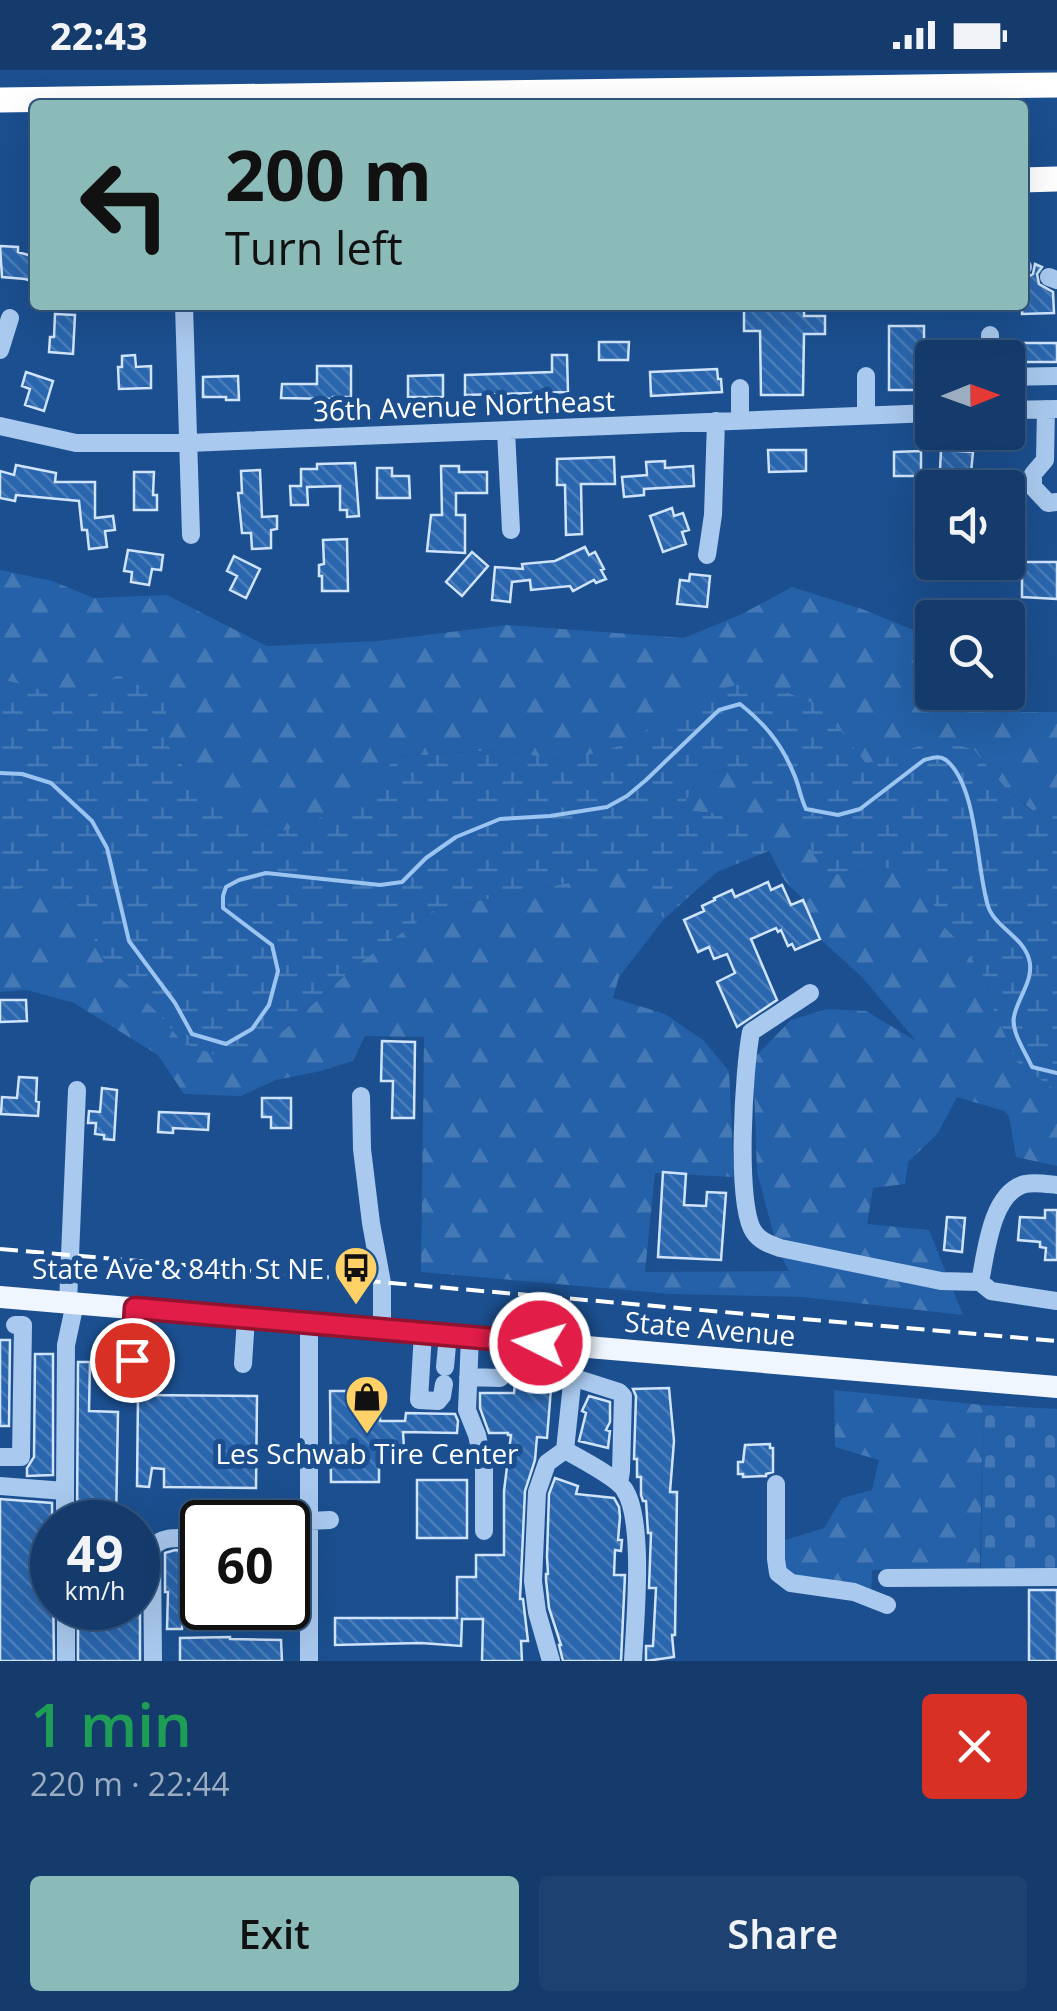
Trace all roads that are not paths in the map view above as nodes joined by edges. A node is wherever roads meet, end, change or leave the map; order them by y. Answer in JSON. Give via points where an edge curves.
{"nodes":[{"id":1,"x":1057,"y":85,"type":"edge"},
{"id":2,"x":124,"y":100,"type":"edge"},
{"id":3,"x":0,"y":102,"type":"edge"},
{"id":4,"x":30,"y":102,"type":"edge"},
{"id":5,"x":30,"y":103,"type":"edge"},
{"id":6,"x":1057,"y":179,"type":"edge"},
{"id":7,"x":1028,"y":180,"type":"edge"},
{"id":8,"x":184,"y":310,"type":"edge"},
{"id":9,"x":10,"y":318,"type":"dead end"},
{"id":10,"x":990,"y":336,"type":"dead end"},
{"id":11,"x":990,"y":340,"type":"edge"},
{"id":12,"x":0,"y":350,"type":"edge"},
{"id":13,"x":866,"y":376,"type":"dead end"},
{"id":14,"x":1049,"y":376,"type":"edge"},
{"id":15,"x":740,"y":388,"type":"dead end"},
{"id":16,"x":1048,"y":409,"type":"edge"},
{"id":17,"x":915,"y":414,"type":"edge"},
{"id":18,"x":866,"y":416,"type":"junction"},
{"id":19,"x":740,"y":420,"type":"junction"},
{"id":20,"x":716,"y":421,"type":"junction"},
{"id":21,"x":0,"y":426,"type":"edge"},
{"id":22,"x":506,"y":432,"type":"junction"},
{"id":23,"x":188,"y":444,"type":"junction"},
{"id":24,"x":1052,"y":451,"type":"edge"},
{"id":25,"x":1057,"y":502,"type":"edge"},
{"id":26,"x":511,"y":530,"type":"dead end"},
{"id":27,"x":190,"y":535,"type":"dead end"},
{"id":28,"x":706,"y":555,"type":"dead end"},
{"id":29,"x":810,"y":993,"type":"dead end"},
{"id":30,"x":76,"y":1090,"type":"dead end"},
{"id":31,"x":361,"y":1096,"type":"dead end"},
{"id":32,"x":1057,"y":1185,"type":"edge"},
{"id":33,"x":980,"y":1282,"type":"junction"},
{"id":34,"x":8,"y":1298,"type":"edge"},
{"id":35,"x":1057,"y":1301,"type":"edge"},
{"id":36,"x":71,"y":1303,"type":"junction"},
{"id":37,"x":135,"y":1308,"type":"junction"},
{"id":38,"x":246,"y":1318,"type":"junction"},
{"id":39,"x":7,"y":1324,"type":"edge"},
{"id":40,"x":309,"y":1324,"type":"junction"},
{"id":41,"x":424,"y":1333,"type":"junction"},
{"id":42,"x":388,"y":1336,"type":"junction"},
{"id":43,"x":459,"y":1336,"type":"junction"},
{"id":44,"x":576,"y":1346,"type":"junction"},
{"id":45,"x":132,"y":1360,"type":"dead end"},
{"id":46,"x":242,"y":1364,"type":"dead end"},
{"id":47,"x":468,"y":1377,"type":"junction"},
{"id":48,"x":500,"y":1378,"type":"dead end"},
{"id":49,"x":572,"y":1378,"type":"junction"},
{"id":50,"x":444,"y":1382,"type":"junction"},
{"id":51,"x":1057,"y":1387,"type":"edge"},
{"id":52,"x":468,"y":1397,"type":"junction"},
{"id":53,"x":565,"y":1450,"type":"junction"},
{"id":54,"x":0,"y":1456,"type":"edge"},
{"id":55,"x":619,"y":1484,"type":"junction"},
{"id":56,"x":776,"y":1484,"type":"dead end"},
{"id":57,"x":0,"y":1486,"type":"edge"},
{"id":58,"x":65,"y":1491,"type":"junction"},
{"id":59,"x":65,"y":1500,"type":"edge"},
{"id":60,"x":309,"y":1500,"type":"edge"},
{"id":61,"x":330,"y":1520,"type":"dead end"},
{"id":62,"x":310,"y":1529,"type":"edge"},
{"id":63,"x":484,"y":1531,"type":"dead end"},
{"id":64,"x":180,"y":1539,"type":"edge"},
{"id":65,"x":1057,"y":1577,"type":"edge"},
{"id":66,"x":887,"y":1578,"type":"dead end"},
{"id":67,"x":887,"y":1605,"type":"dead end"},
{"id":68,"x":66,"y":1630,"type":"edge"},
{"id":69,"x":309,"y":1630,"type":"edge"},
{"id":70,"x":66,"y":1661,"type":"edge"},
{"id":71,"x":154,"y":1661,"type":"edge"},
{"id":72,"x":309,"y":1661,"type":"edge"},
{"id":73,"x":551,"y":1661,"type":"edge"},
{"id":74,"x":634,"y":1661,"type":"edge"}],
"edges":[{"from":1,"to":2,"type":"highway"},
{"from":3,"to":4,"type":"highway"},
{"from":3,"to":5,"type":"highway"},
{"from":6,"to":7,"type":"highway"},
{"from":8,"to":23,"type":"street"},
{"from":9,"to":12,"type":"street"},
{"from":10,"to":11,"type":"street"},
{"from":13,"to":18,"type":"street"},
{"from":14,"to":16,"type":"street"},
{"from":15,"to":19,"type":"street"},
{"from":16,"to":24,"type":"street"},
{"from":17,"to":18,"type":"street","name":"36th Avenue Northeast"},
{"from":18,"to":19,"type":"street","name":"36th Avenue Northeast"},
{"from":19,"to":20,"type":"street","name":"36th Avenue Northeast"},
{"from":20,"to":22,"type":"street","name":"36th Avenue Northeast"},
{"from":20,"to":28,"type":"street"},
{"from":21,"to":23,"type":"street","name":"36th Avenue Northeast","via":[[76,443]]},
{"from":22,"to":23,"type":"street","name":"36th Avenue Northeast"},
{"from":22,"to":26,"type":"street"},
{"from":23,"to":27,"type":"street"},
{"from":24,"to":25,"type":"street","via":[[1032,474],[1033,487],[1048,503]]},
{"from":29,"to":33,"type":"street","via":[[750,1032],[742,1127],[752,1230],[780,1248],[941,1281]]},
{"from":30,"to":36,"type":"street"},
{"from":31,"to":42,"type":"street"},
{"from":32,"to":33,"type":"street","via":[[1023,1184],[1005,1197]]},
{"from":33,"to":35,"type":"street","via":[[991,1291]]},
{"from":34,"to":36,"type":"main road","name":"State Avenue"},
{"from":34,"to":39,"type":"street"},
{"from":36,"to":37,"type":"main road","name":"State Avenue"},
{"from":36,"to":58,"type":"street"},
{"from":37,"to":38,"type":"main road","name":"State Avenue"},
{"from":37,"to":45,"type":"street"},
{"from":38,"to":40,"type":"main road","name":"State Avenue"},
{"from":38,"to":46,"type":"street"},
{"from":39,"to":54,"type":"street","via":[[23,1325],[21,1457]]},
{"from":40,"to":42,"type":"main road","name":"State Avenue"},
{"from":40,"to":60,"type":"street"},
{"from":41,"to":42,"type":"main road","name":"State Avenue"},
{"from":41,"to":43,"type":"main road","name":"State Avenue"},
{"from":41,"to":50,"type":"street","via":[[419,1400],[438,1400]]},
{"from":43,"to":44,"type":"main road","name":"State Avenue"},
{"from":43,"to":47,"type":"street"},
{"from":43,"to":50,"type":"street"},
{"from":44,"to":49,"type":"street"},
{"from":44,"to":51,"type":"main road","name":"State Avenue"},
{"from":47,"to":48,"type":"street"},
{"from":47,"to":52,"type":"street"},
{"from":49,"to":53,"type":"street"},
{"from":49,"to":55,"type":"street","via":[[622,1396]]},
{"from":50,"to":52,"type":"street"},
{"from":52,"to":63,"type":"street","via":[[484,1469]]},
{"from":53,"to":55,"type":"street"},
{"from":53,"to":73,"type":"street","via":[[547,1464],[537,1492],[534,1582]]},
{"from":55,"to":74,"type":"street","via":[[635,1521]]},
{"from":56,"to":67,"type":"street","via":[[778,1573],[791,1583],[854,1592]]},
{"from":57,"to":58,"type":"street"},
{"from":58,"to":59,"type":"street"},
{"from":61,"to":62,"type":"street"},
{"from":64,"to":71,"type":"street","via":[[162,1539],[152,1549]]},
{"from":65,"to":66,"type":"street"},
{"from":68,"to":70,"type":"street"},
{"from":69,"to":72,"type":"street"}]}
